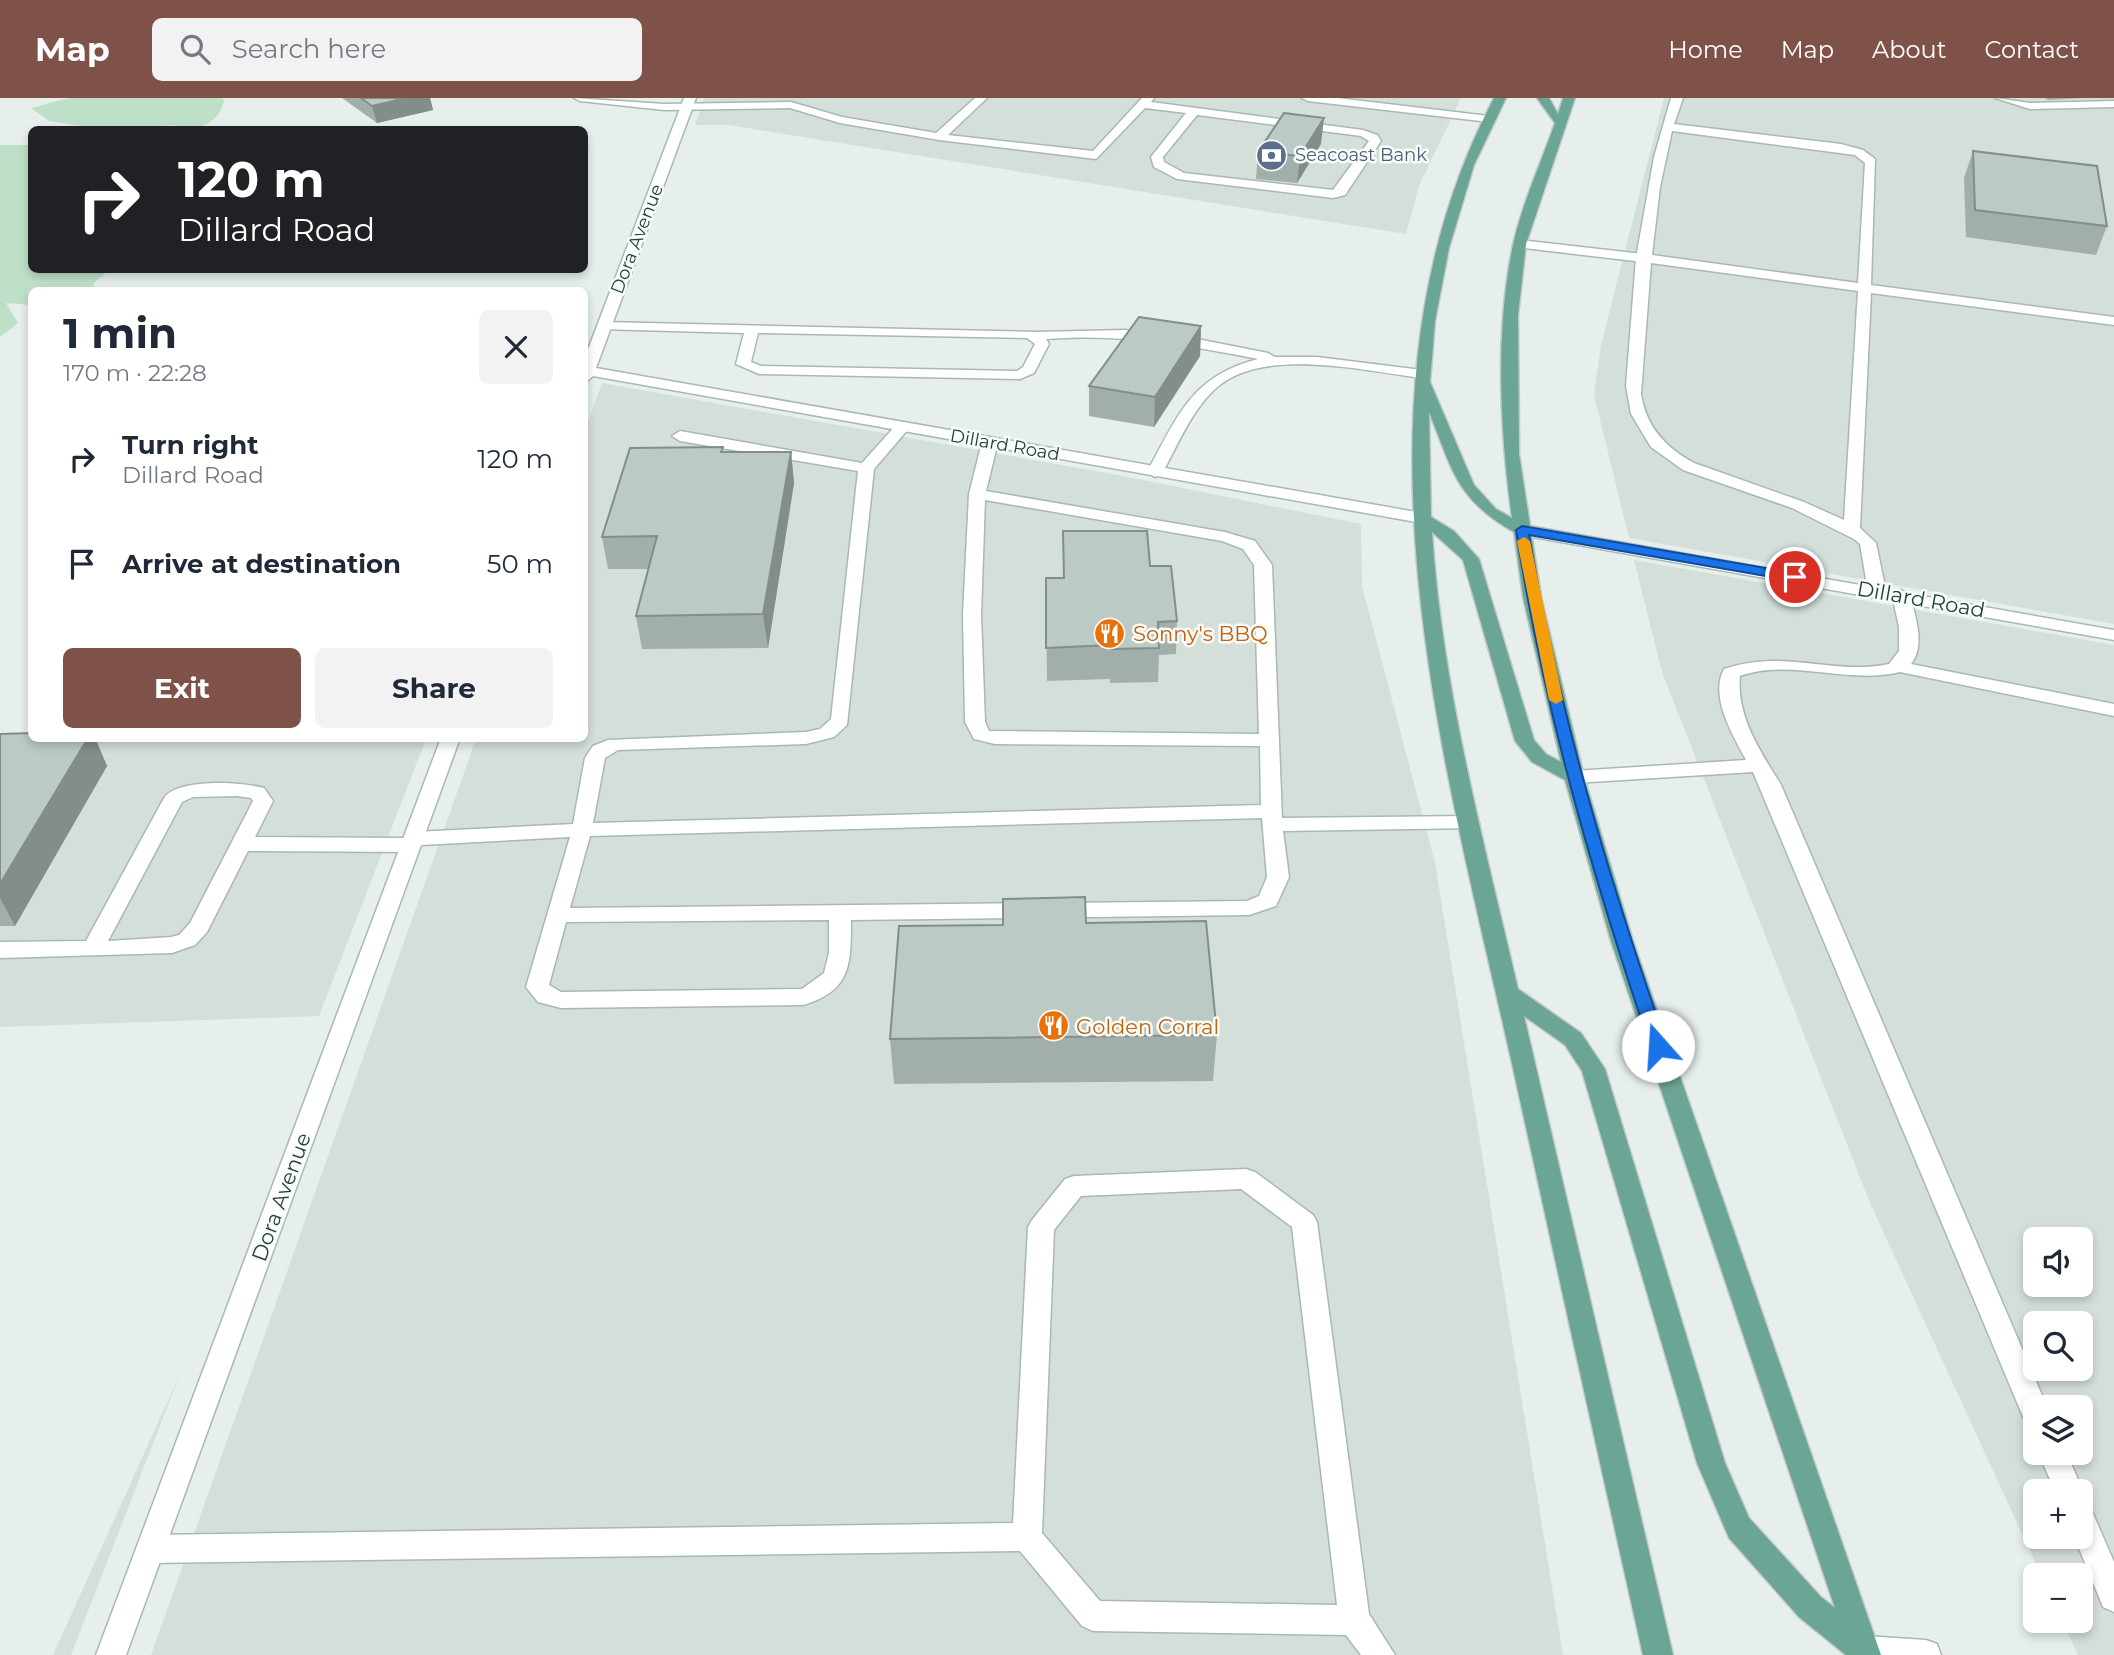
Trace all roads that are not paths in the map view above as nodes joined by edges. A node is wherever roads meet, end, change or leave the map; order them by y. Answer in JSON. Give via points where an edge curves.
{"nodes":[{"id":1,"x":580,"y":98,"type":"edge"},
{"id":2,"x":803,"y":98,"type":"edge"},
{"id":3,"x":981,"y":98,"type":"edge"},
{"id":4,"x":1316,"y":98,"type":"edge"},
{"id":5,"x":1500,"y":98,"type":"edge"},
{"id":6,"x":1543,"y":98,"type":"edge"},
{"id":7,"x":1569,"y":98,"type":"edge"},
{"id":8,"x":1677,"y":98,"type":"edge"},
{"id":9,"x":2001,"y":98,"type":"edge"},
{"id":10,"x":1145,"y":101,"type":"edge"},
{"id":11,"x":688,"y":102,"type":"edge"},
{"id":12,"x":2114,"y":104,"type":"edge"},
{"id":13,"x":791,"y":105,"type":"junction"},
{"id":14,"x":1194,"y":112,"type":"junction"},
{"id":15,"x":1489,"y":119,"type":"junction"},
{"id":16,"x":1559,"y":121,"type":"junction"},
{"id":17,"x":1667,"y":127,"type":"junction"},
{"id":18,"x":939,"y":137,"type":"junction"},
{"id":19,"x":1158,"y":164,"type":"junction"},
{"id":20,"x":1256,"y":177,"type":"dead end"},
{"id":21,"x":1298,"y":183,"type":"edge"},
{"id":22,"x":1343,"y":189,"type":"junction"},
{"id":23,"x":1520,"y":244,"type":"junction"},
{"id":24,"x":1643,"y":258,"type":"junction"},
{"id":25,"x":1864,"y":289,"type":"junction"},
{"id":26,"x":2114,"y":321,"type":"edge"},
{"id":27,"x":604,"y":326,"type":"junction"},
{"id":28,"x":753,"y":327,"type":"junction"},
{"id":29,"x":1037,"y":336,"type":"junction"},
{"id":30,"x":1277,"y":359,"type":"junction"},
{"id":31,"x":588,"y":370,"type":"edge"},
{"id":32,"x":588,"y":375,"type":"edge"},
{"id":33,"x":1422,"y":375,"type":"junction"},
{"id":34,"x":902,"y":427,"type":"junction"},
{"id":35,"x":680,"y":436,"type":"dead end"},
{"id":36,"x":990,"y":442,"type":"junction"},
{"id":37,"x":866,"y":468,"type":"junction"},
{"id":38,"x":1155,"y":472,"type":"junction"},
{"id":39,"x":976,"y":494,"type":"junction"},
{"id":40,"x":1422,"y":518,"type":"junction"},
{"id":41,"x":1522,"y":530,"type":"junction"},
{"id":42,"x":1852,"y":530,"type":"junction"},
{"id":43,"x":1877,"y":591,"type":"junction"},
{"id":44,"x":1901,"y":595,"type":"junction"},
{"id":45,"x":2114,"y":635,"type":"edge"},
{"id":46,"x":1900,"y":667,"type":"junction"},
{"id":47,"x":2114,"y":710,"type":"edge"},
{"id":48,"x":1269,"y":740,"type":"junction"},
{"id":49,"x":450,"y":742,"type":"edge"},
{"id":50,"x":1760,"y":765,"type":"junction"},
{"id":51,"x":1574,"y":778,"type":"junction"},
{"id":52,"x":1272,"y":818,"type":"junction"},
{"id":53,"x":1469,"y":823,"type":"junction"},
{"id":54,"x":582,"y":830,"type":"junction"},
{"id":55,"x":413,"y":842,"type":"junction"},
{"id":56,"x":242,"y":844,"type":"junction"},
{"id":57,"x":840,"y":913,"type":"junction"},
{"id":58,"x":559,"y":915,"type":"junction"},
{"id":59,"x":93,"y":949,"type":"junction"},
{"id":60,"x":0,"y":950,"type":"edge"},
{"id":61,"x":1510,"y":995,"type":"junction"},
{"id":62,"x":2028,"y":1395,"type":"edge"},
{"id":63,"x":1027,"y":1537,"type":"junction"},
{"id":64,"x":2093,"y":1547,"type":"edge"},
{"id":65,"x":150,"y":1549,"type":"junction"},
{"id":66,"x":2114,"y":1597,"type":"edge"},
{"id":67,"x":1354,"y":1620,"type":"junction"},
{"id":68,"x":1865,"y":1653,"type":"edge"},
{"id":69,"x":111,"y":1655,"type":"edge"},
{"id":70,"x":1380,"y":1655,"type":"edge"},
{"id":71,"x":1658,"y":1655,"type":"edge"},
{"id":72,"x":1926,"y":1655,"type":"edge"}],
"edges":[{"from":1,"to":11,"type":"street"},
{"from":2,"to":13,"type":"street"},
{"from":3,"to":18,"type":"street"},
{"from":4,"to":15,"type":"street"},
{"from":5,"to":15,"type":"main road"},
{"from":6,"to":16,"type":"main road"},
{"from":7,"to":16,"type":"main road"},
{"from":8,"to":17,"type":"street"},
{"from":9,"to":12,"type":"street","via":[[2030,106]]},
{"from":10,"to":14,"type":"street"},
{"from":10,"to":18,"type":"street","via":[[1096,155]]},
{"from":11,"to":13,"type":"street"},
{"from":11,"to":27,"type":"street","name":"Dora Avenue"},
{"from":13,"to":18,"type":"street","via":[[840,120]]},
{"from":14,"to":19,"type":"street","via":[[1157,157]]},
{"from":14,"to":22,"type":"street","via":[[1373,137],[1375,141]]},
{"from":15,"to":33,"type":"main road","via":[[1464,174],[1446,234],[1431,301]]},
{"from":16,"to":23,"type":"main road"},
{"from":17,"to":24,"type":"street","via":[[1654,176]]},
{"from":17,"to":25,"type":"street","via":[[1841,148],[1868,157]]},
{"from":19,"to":20,"type":"street"},
{"from":19,"to":22,"type":"street","via":[[1181,176],[1321,195]]},
{"from":21,"to":22,"type":"street"},
{"from":23,"to":24,"type":"street"},
{"from":23,"to":41,"type":"main road","via":[[1509,384],[1511,454]]},
{"from":24,"to":25,"type":"street"},
{"from":24,"to":42,"type":"street","via":[[1633,386],[1635,406],[1661,449],[1702,471]]},
{"from":25,"to":26,"type":"street"},
{"from":25,"to":42,"type":"street"},
{"from":27,"to":28,"type":"street"},
{"from":27,"to":31,"type":"street","name":"Dora Avenue"},
{"from":28,"to":29,"type":"street"},
{"from":28,"to":29,"type":"street","via":[[743,365],[760,370],[1020,375],[1030,370],[1042,344]]},
{"from":29,"to":30,"type":"street","via":[[1075,331],[1152,336]]},
{"from":30,"to":33,"type":"street"},
{"from":30,"to":38,"type":"street","via":[[1242,366],[1217,380],[1198,401]]},
{"from":32,"to":34,"type":"street","name":"Dillard Road"},
{"from":33,"to":40,"type":"main road"},
{"from":33,"to":41,"type":"main road","via":[[1467,486],[1490,512]]},
{"from":34,"to":36,"type":"street","name":"Dillard Road"},
{"from":34,"to":37,"type":"street"},
{"from":35,"to":37,"type":"street"},
{"from":36,"to":38,"type":"street","name":"Dillard Road"},
{"from":36,"to":39,"type":"street"},
{"from":37,"to":54,"type":"street","via":[[840,721],[827,733],[806,738],[615,744],[600,750]]},
{"from":38,"to":40,"type":"street","name":"Dillard Road"},
{"from":39,"to":48,"type":"street","via":[[1249,545],[1263,565]]},
{"from":39,"to":48,"type":"street","via":[[972,615],[975,722],[981,735]]},
{"from":40,"to":51,"type":"main road","via":[[1448,535],[1471,559],[1525,741],[1539,758]]},
{"from":40,"to":53,"type":"main road","via":[[1433,640]]},
{"from":41,"to":43,"type":"street","name":"Dillard Road"},
{"from":41,"to":51,"type":"main road","via":[[1532,597]]},
{"from":42,"to":43,"type":"street","via":[[1868,543]]},
{"from":43,"to":44,"type":"street","name":"Dillard Road"},
{"from":44,"to":45,"type":"street","name":"Dillard Road"},
{"from":44,"to":46,"type":"street","via":[[1908,628],[1907,656]]},
{"from":46,"to":47,"type":"street"},
{"from":46,"to":50,"type":"street","via":[[1883,673],[1847,672],[1766,662],[1731,673],[1728,687],[1737,721]]},
{"from":48,"to":52,"type":"street"},
{"from":49,"to":55,"type":"street","name":"Dora Avenue"},
{"from":50,"to":51,"type":"street"},
{"from":50,"to":62,"type":"street"},
{"from":51,"to":68,"type":"main road","via":[[1627,954]]},
{"from":52,"to":53,"type":"street"},
{"from":52,"to":54,"type":"street"},
{"from":52,"to":57,"type":"street","via":[[1278,877],[1268,901],[1249,908]]},
{"from":53,"to":61,"type":"main road"},
{"from":54,"to":55,"type":"street"},
{"from":54,"to":58,"type":"street"},
{"from":55,"to":56,"type":"street"},
{"from":55,"to":65,"type":"street","name":"Dora Avenue"},
{"from":56,"to":59,"type":"street","via":[[199,927],[187,940],[172,946]]},
{"from":56,"to":59,"type":"street","via":[[263,801],[257,792],[190,791],[174,798]]},
{"from":57,"to":58,"type":"street"},
{"from":57,"to":58,"type":"street","via":[[838,972],[821,992],[803,997],[561,1000],[546,996],[537,987]]},
{"from":59,"to":60,"type":"street"},
{"from":61,"to":68,"type":"main road","via":[[1573,1039],[1593,1069],[1711,1463],[1739,1528],[1810,1606]]},
{"from":61,"to":71,"type":"main road"},
{"from":63,"to":65,"type":"street"},
{"from":63,"to":67,"type":"street","via":[[1093,1616]]},
{"from":63,"to":67,"type":"street","via":[[1041,1227],[1074,1186],[1245,1179],[1304,1222]]},
{"from":64,"to":66,"type":"street"},
{"from":65,"to":69,"type":"street","name":"Dora Avenue"},
{"from":67,"to":70,"type":"street"},
{"from":68,"to":72,"type":"street"}]}
